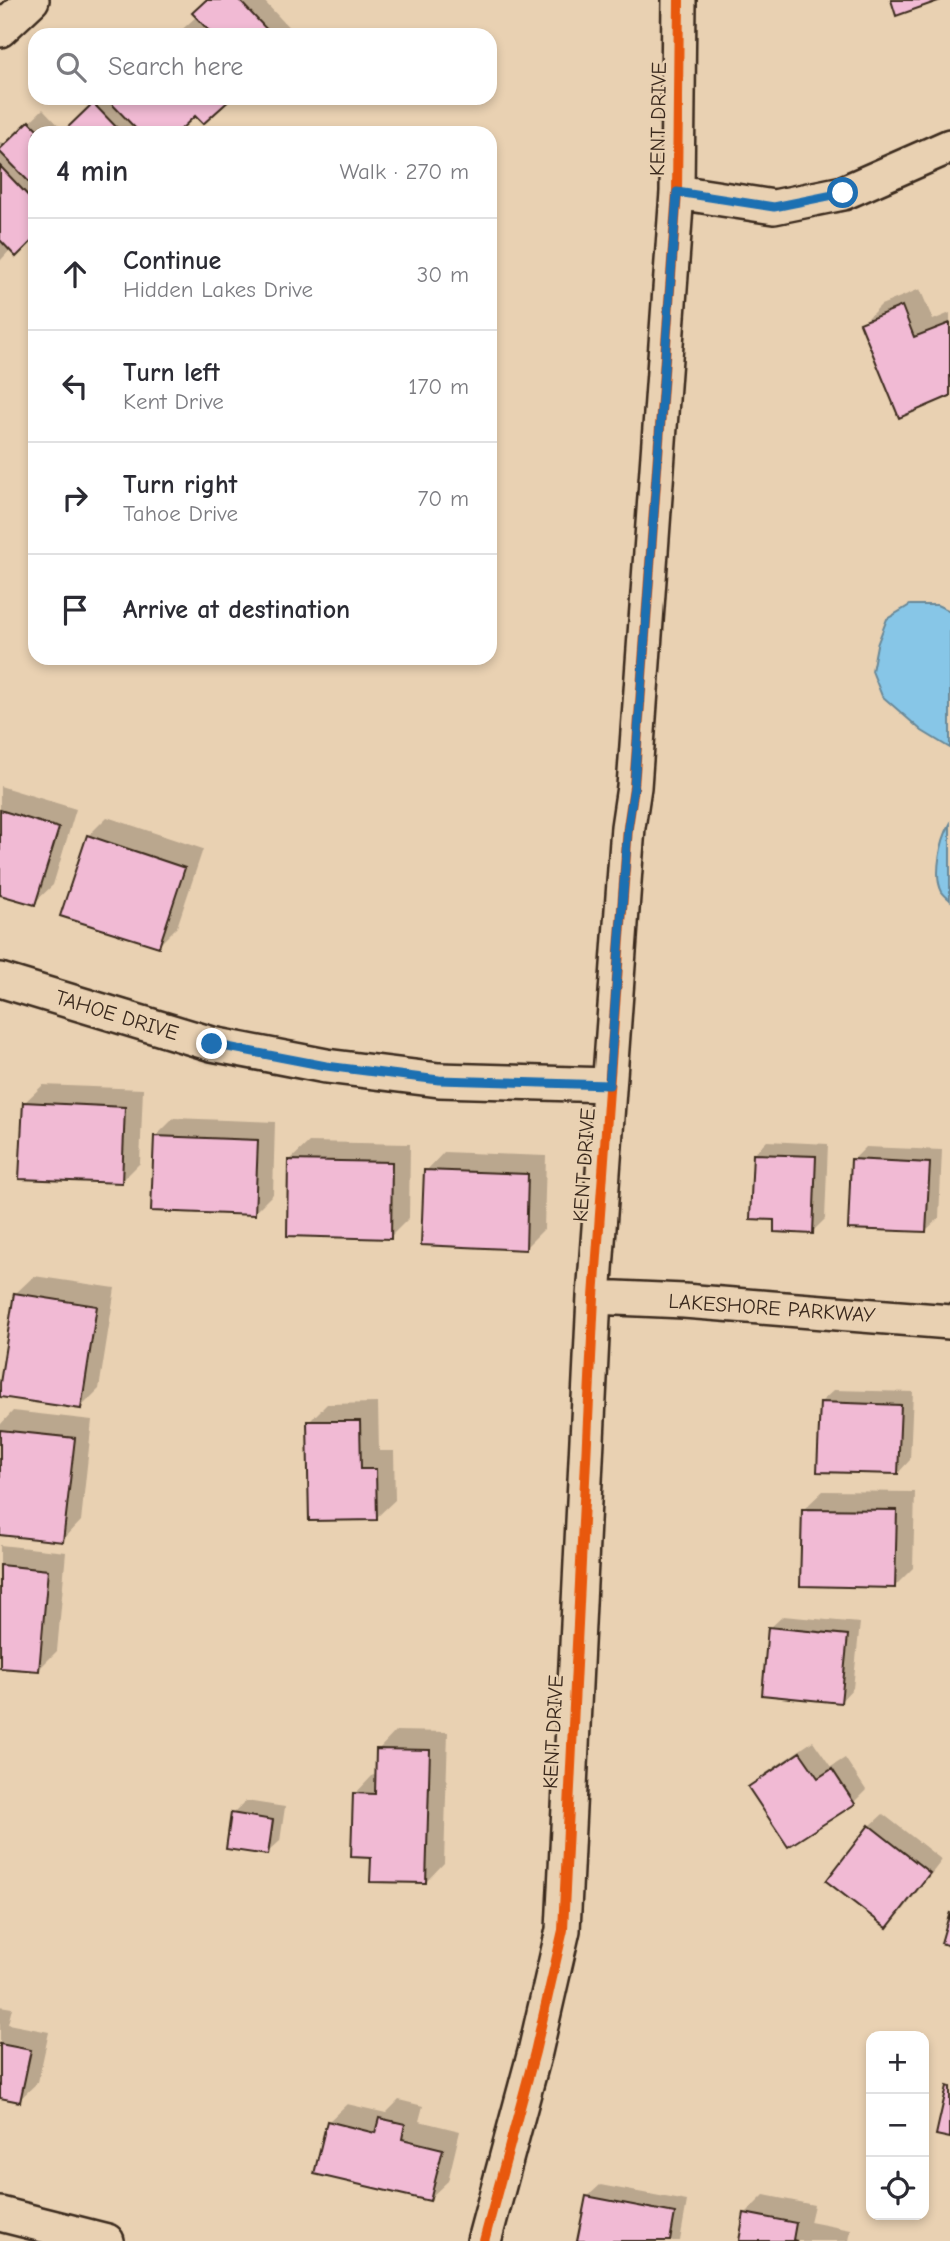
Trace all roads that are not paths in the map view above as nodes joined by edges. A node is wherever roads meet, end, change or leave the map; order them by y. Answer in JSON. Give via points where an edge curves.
{"nodes":[{"id":1,"x":32,"y":0,"type":"edge"},
{"id":2,"x":679,"y":0,"type":"edge"},
{"id":3,"x":0,"y":30,"type":"edge"},
{"id":4,"x":950,"y":146,"type":"edge"},
{"id":5,"x":677,"y":192,"type":"junction"},
{"id":6,"x":0,"y":980,"type":"edge"},
{"id":7,"x":609,"y":1085,"type":"junction"},
{"id":8,"x":594,"y":1297,"type":"junction"},
{"id":9,"x":950,"y":1322,"type":"edge"},
{"id":10,"x":0,"y":2214,"type":"edge"},
{"id":11,"x":107,"y":2241,"type":"edge"},
{"id":12,"x":484,"y":2241,"type":"edge"}],
"edges":[{"from":1,"to":3,"type":"street"},
{"from":2,"to":5,"type":"street","name":"KENT DRIVE"},
{"from":4,"to":5,"type":"street","via":[[843,193],[774,207]]},
{"from":5,"to":7,"type":"street","name":"KENT DRIVE"},
{"from":6,"to":7,"type":"street","name":"TAHOE DRIVE","via":[[212,1044],[326,1066],[439,1080]]},
{"from":7,"to":8,"type":"street","name":"KENT DRIVE"},
{"from":8,"to":9,"type":"street","name":"LAKESHORE PARKWAY"},
{"from":8,"to":12,"type":"street","name":"KENT DRIVE","via":[[563,1930]]},
{"from":10,"to":11,"type":"street"}]}
